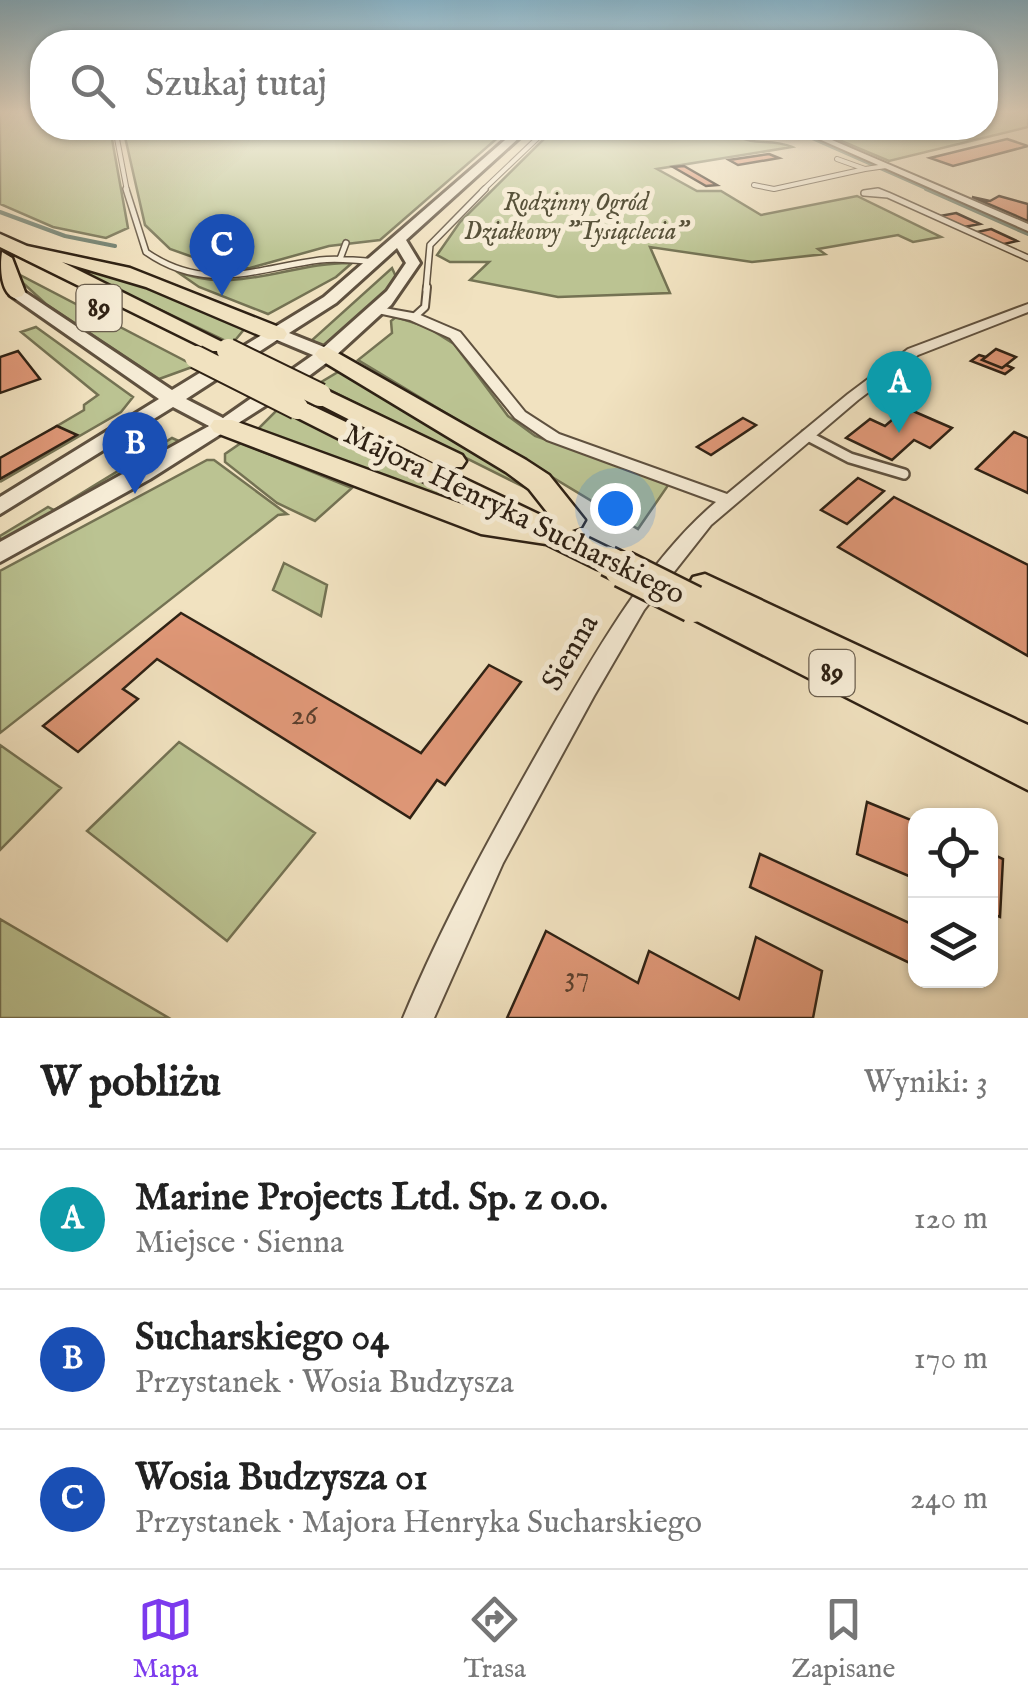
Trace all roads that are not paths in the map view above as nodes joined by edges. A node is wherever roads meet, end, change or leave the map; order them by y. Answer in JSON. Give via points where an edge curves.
{"nodes":[{"id":1,"x":122,"y":160,"type":"edge"},
{"id":2,"x":490,"y":160,"type":"edge"},
{"id":3,"x":515,"y":160,"type":"edge"},
{"id":4,"x":840,"y":160,"type":"edge"},
{"id":5,"x":869,"y":160,"type":"edge"},
{"id":6,"x":884,"y":166,"type":"junction"},
{"id":7,"x":868,"y":168,"type":"junction"},
{"id":8,"x":754,"y":185,"type":"dead end"},
{"id":9,"x":888,"y":194,"type":"dead end"},
{"id":10,"x":1028,"y":228,"type":"edge"},
{"id":11,"x":400,"y":240,"type":"junction"},
{"id":12,"x":346,"y":243,"type":"dead end"},
{"id":13,"x":24,"y":251,"type":"junction"},
{"id":14,"x":1,"y":252,"type":"edge"},
{"id":15,"x":1028,"y":258,"type":"edge"},
{"id":16,"x":340,"y":259,"type":"junction"},
{"id":17,"x":376,"y":262,"type":"junction"},
{"id":18,"x":410,"y":270,"type":"junction"},
{"id":19,"x":8,"y":287,"type":"edge"},
{"id":20,"x":1028,"y":308,"type":"edge"},
{"id":21,"x":377,"y":309,"type":"junction"},
{"id":22,"x":414,"y":317,"type":"junction"},
{"id":23,"x":276,"y":334,"type":"junction"},
{"id":24,"x":208,"y":351,"type":"junction"},
{"id":25,"x":328,"y":354,"type":"junction"},
{"id":26,"x":171,"y":398,"type":"junction"},
{"id":27,"x":223,"y":426,"type":"junction"},
{"id":28,"x":806,"y":436,"type":"junction"},
{"id":29,"x":904,"y":474,"type":"dead end"},
{"id":30,"x":727,"y":500,"type":"junction"},
{"id":31,"x":0,"y":507,"type":"edge"},
{"id":32,"x":563,"y":527,"type":"junction"},
{"id":33,"x":0,"y":554,"type":"edge"},
{"id":34,"x":975,"y":731,"type":"junction"},
{"id":35,"x":1028,"y":744,"type":"edge"},
{"id":36,"x":1028,"y":771,"type":"edge"},
{"id":37,"x":418,"y":1018,"type":"edge"}],
"edges":[{"from":1,"to":16,"type":"lane","via":[[150,255],[224,280]]},
{"from":2,"to":11,"type":"street"},
{"from":3,"to":22,"type":"lane","via":[[435,237],[425,307]]},
{"from":4,"to":7,"type":"lane"},
{"from":5,"to":6,"type":"street"},
{"from":6,"to":7,"type":"lane"},
{"from":6,"to":10,"type":"street"},
{"from":7,"to":8,"type":"lane","via":[[774,189]]},
{"from":9,"to":15,"type":"lane"},
{"from":11,"to":17,"type":"street"},
{"from":11,"to":18,"type":"street"},
{"from":12,"to":16,"type":"lane"},
{"from":13,"to":14,"type":"highway","name":"Majora Henryka Sucharskiego","number":"89"},
{"from":13,"to":23,"type":"highway","via":[[126,270]]},
{"from":13,"to":24,"type":"highway","name":"Majora Henryka Sucharskiego","number":"89"},
{"from":14,"to":19,"type":"highway"},
{"from":14,"to":24,"type":"highway","name":"Majora Henryka Sucharskiego","number":"89"},
{"from":16,"to":17,"type":"lane"},
{"from":17,"to":18,"type":"street"},
{"from":17,"to":23,"type":"street"},
{"from":18,"to":21,"type":"street"},
{"from":19,"to":26,"type":"street"},
{"from":20,"to":28,"type":"street","name":"Sienna","via":[[914,352]]},
{"from":21,"to":22,"type":"street"},
{"from":21,"to":25,"type":"street"},
{"from":22,"to":30,"type":"street","via":[[454,335],[536,427]]},
{"from":23,"to":25,"type":"street"},
{"from":23,"to":26,"type":"street"},
{"from":24,"to":32,"type":"highway","name":"Majora Henryka Sucharskiego","number":"89","bridge":true},
{"from":25,"to":27,"type":"street"},
{"from":25,"to":32,"type":"highway","via":[[538,482]]},
{"from":26,"to":27,"type":"street"},
{"from":26,"to":31,"type":"street"},
{"from":27,"to":32,"type":"highway","via":[[492,527]]},
{"from":27,"to":33,"type":"street"},
{"from":28,"to":29,"type":"lane"},
{"from":28,"to":30,"type":"street","name":"Sienna"},
{"from":30,"to":37,"type":"street","name":"Sienna","via":[[637,605],[600,666],[494,854]]},
{"from":32,"to":34,"type":"highway","name":"Majora Henryka Sucharskiego","number":"89","bridge":true},
{"from":34,"to":35,"type":"highway","name":"Majora Henryka Sucharskiego","number":"89"},
{"from":34,"to":36,"type":"highway","name":"Majora Henryka Sucharskiego","number":"89"}]}
